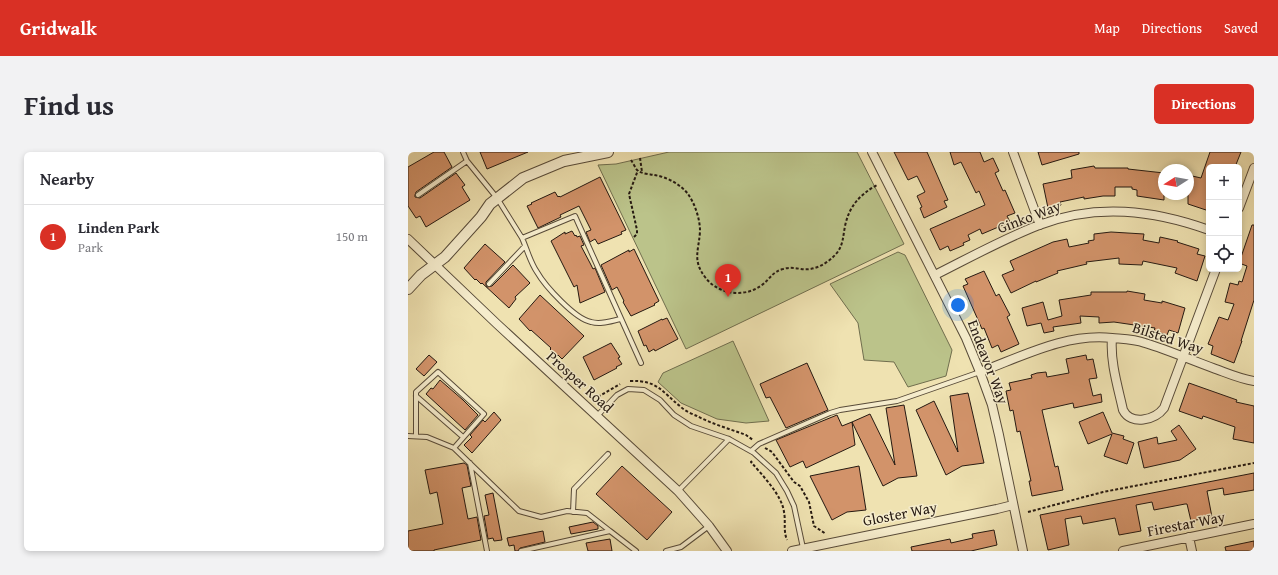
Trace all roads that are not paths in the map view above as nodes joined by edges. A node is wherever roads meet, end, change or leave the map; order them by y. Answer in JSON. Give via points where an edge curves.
{"nodes":[{"id":1,"x":463,"y":152,"type":"edge"},
{"id":2,"x":608,"y":152,"type":"edge"},
{"id":3,"x":872,"y":152,"type":"edge"},
{"id":4,"x":1013,"y":152,"type":"edge"},
{"id":5,"x":467,"y":161,"type":"junction"},
{"id":6,"x":1254,"y":168,"type":"edge"},
{"id":7,"x":418,"y":195,"type":"dead end"},
{"id":8,"x":497,"y":198,"type":"junction"},
{"id":9,"x":1242,"y":200,"type":"edge"},
{"id":10,"x":1040,"y":225,"type":"junction"},
{"id":11,"x":1206,"y":229,"type":"edge"},
{"id":12,"x":522,"y":238,"type":"junction"},
{"id":13,"x":408,"y":239,"type":"edge"},
{"id":14,"x":525,"y":246,"type":"junction"},
{"id":15,"x":434,"y":265,"type":"junction"},
{"id":16,"x":1215,"y":272,"type":"edge"},
{"id":17,"x":935,"y":276,"type":"junction"},
{"id":18,"x":489,"y":284,"type":"dead end"},
{"id":19,"x":408,"y":289,"type":"edge"},
{"id":20,"x":621,"y":319,"type":"junction"},
{"id":21,"x":1112,"y":338,"type":"junction"},
{"id":22,"x":1183,"y":357,"type":"junction"},
{"id":23,"x":641,"y":362,"type":"dead end"},
{"id":24,"x":980,"y":372,"type":"junction"},
{"id":25,"x":1254,"y":381,"type":"edge"},
{"id":26,"x":416,"y":396,"type":"junction"},
{"id":27,"x":597,"y":416,"type":"junction"},
{"id":28,"x":408,"y":436,"type":"edge"},
{"id":29,"x":416,"y":436,"type":"junction"},
{"id":30,"x":463,"y":437,"type":"junction"},
{"id":31,"x":729,"y":439,"type":"junction"},
{"id":32,"x":454,"y":448,"type":"junction"},
{"id":33,"x":751,"y":451,"type":"junction"},
{"id":34,"x":608,"y":454,"type":"dead end"},
{"id":35,"x":470,"y":462,"type":"junction"},
{"id":36,"x":678,"y":491,"type":"junction"},
{"id":37,"x":1014,"y":505,"type":"junction"},
{"id":38,"x":573,"y":512,"type":"junction"},
{"id":39,"x":1254,"y":524,"type":"edge"},
{"id":40,"x":709,"y":526,"type":"junction"},
{"id":41,"x":610,"y":531,"type":"junction"},
{"id":42,"x":1189,"y":537,"type":"junction"},
{"id":43,"x":803,"y":548,"type":"junction"},
{"id":44,"x":487,"y":551,"type":"edge"},
{"id":45,"x":521,"y":551,"type":"edge"},
{"id":46,"x":636,"y":551,"type":"edge"},
{"id":47,"x":666,"y":551,"type":"edge"},
{"id":48,"x":727,"y":551,"type":"edge"},
{"id":49,"x":792,"y":551,"type":"edge"},
{"id":50,"x":1024,"y":551,"type":"edge"},
{"id":51,"x":1123,"y":551,"type":"edge"},
{"id":52,"x":1192,"y":551,"type":"edge"}],
"edges":[{"from":1,"to":5,"type":"lane"},
{"from":2,"to":8,"type":"street","via":[[564,162],[536,172],[523,178]]},
{"from":3,"to":17,"type":"street","name":"Endeavor Way"},
{"from":4,"to":10,"type":"street"},
{"from":5,"to":7,"type":"lane"},
{"from":5,"to":8,"type":"lane"},
{"from":6,"to":9,"type":"street"},
{"from":8,"to":12,"type":"lane"},
{"from":8,"to":15,"type":"street","via":[[445,257]]},
{"from":10,"to":11,"type":"street","name":"Ginko Way","via":[[1072,216],[1111,211],[1162,216]]},
{"from":10,"to":17,"type":"street","name":"Ginko Way"},
{"from":12,"to":14,"type":"lane"},
{"from":12,"to":20,"type":"lane","via":[[575,216]]},
{"from":13,"to":15,"type":"street","name":"Prosper Road"},
{"from":14,"to":18,"type":"lane"},
{"from":14,"to":20,"type":"lane","via":[[536,272],[558,299],[582,319],[600,324]]},
{"from":15,"to":19,"type":"street"},
{"from":15,"to":27,"type":"street","name":"Prosper Road"},
{"from":16,"to":22,"type":"street"},
{"from":17,"to":24,"type":"street","name":"Endeavor Way"},
{"from":20,"to":23,"type":"lane"},
{"from":21,"to":22,"type":"street","name":"Bilsted Way","via":[[1144,342]]},
{"from":21,"to":22,"type":"street","via":[[1112,359],[1123,410],[1133,419],[1139,420],[1160,413]]},
{"from":21,"to":24,"type":"street","name":"Bilsted Way","via":[[1089,337],[1070,340]]},
{"from":22,"to":25,"type":"street","name":"Bilsted Way"},
{"from":24,"to":33,"type":"lane","via":[[896,401],[830,413],[759,444]]},
{"from":24,"to":37,"type":"street","name":"Endeavor Way","via":[[992,405]]},
{"from":26,"to":29,"type":"lane"},
{"from":26,"to":30,"type":"lane"},
{"from":26,"to":30,"type":"lane","via":[[416,392],[438,372],[484,414]]},
{"from":27,"to":31,"type":"lane","via":[[617,395],[628,388],[644,390],[692,426]]},
{"from":27,"to":36,"type":"street","name":"Prosper Road"},
{"from":28,"to":29,"type":"lane"},
{"from":29,"to":32,"type":"lane","via":[[427,437]]},
{"from":30,"to":32,"type":"lane"},
{"from":31,"to":33,"type":"lane"},
{"from":31,"to":36,"type":"lane"},
{"from":32,"to":35,"type":"lane"},
{"from":33,"to":43,"type":"lane","via":[[776,473],[788,491]]},
{"from":34,"to":38,"type":"lane","via":[[574,489]]},
{"from":35,"to":38,"type":"lane","via":[[519,511],[541,517]]},
{"from":35,"to":44,"type":"lane"},
{"from":36,"to":40,"type":"street","name":"Prosper Road"},
{"from":37,"to":43,"type":"street","name":"Gloster Way"},
{"from":37,"to":50,"type":"street","name":"Endeavor Way"},
{"from":38,"to":41,"type":"lane","via":[[587,513]]},
{"from":39,"to":42,"type":"street","name":"Firestar Way"},
{"from":40,"to":47,"type":"lane","via":[[681,546]]},
{"from":40,"to":48,"type":"street","name":"Prosper Road"},
{"from":41,"to":45,"type":"lane"},
{"from":41,"to":46,"type":"lane"},
{"from":42,"to":51,"type":"street","name":"Firestar Way"},
{"from":42,"to":52,"type":"street"},
{"from":43,"to":49,"type":"street","name":"Gloster Way"}]}
